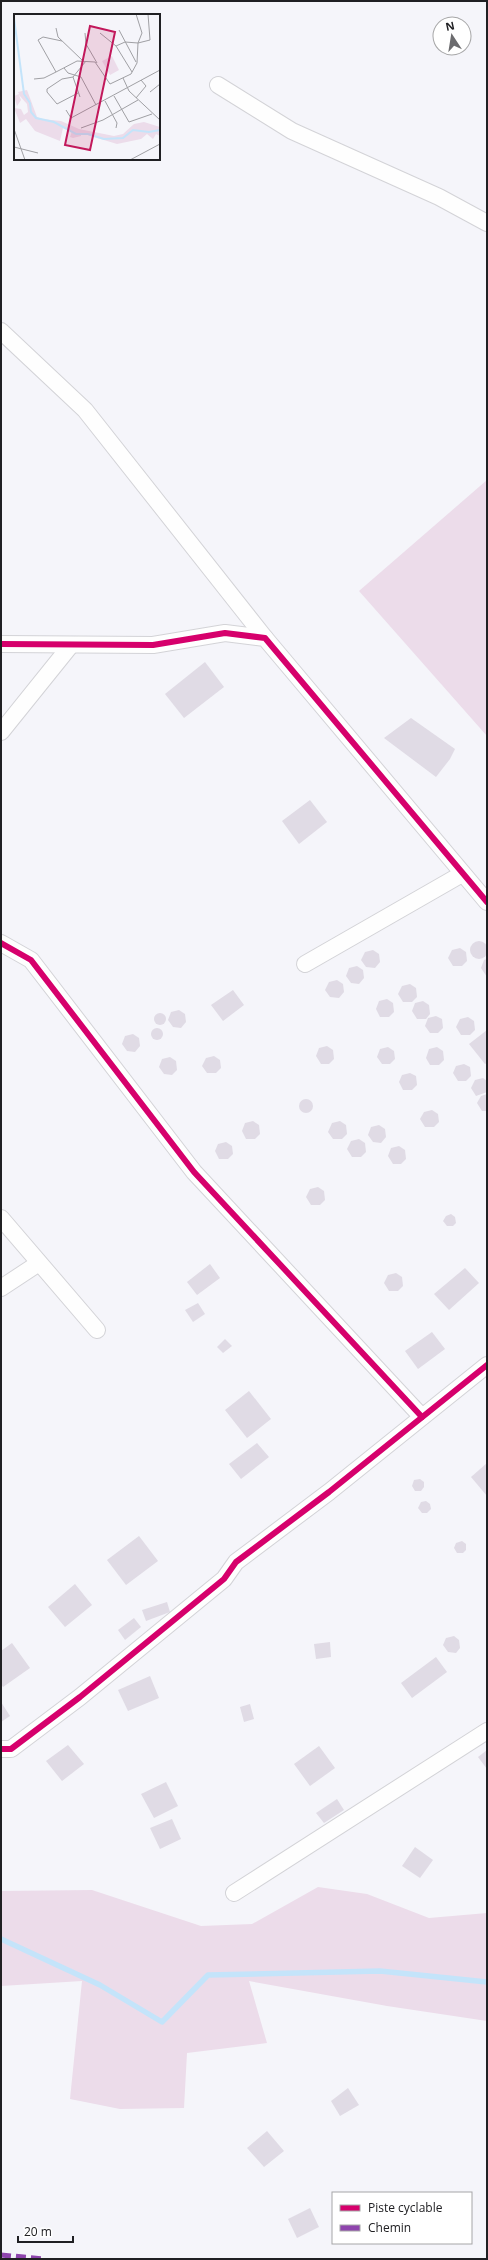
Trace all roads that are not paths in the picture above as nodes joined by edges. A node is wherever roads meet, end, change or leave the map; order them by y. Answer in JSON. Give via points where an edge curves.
{"nodes":[{"id":1,"x":218,"y":85,"type":"dead end"},
{"id":2,"x":487,"y":223,"type":"edge"},
{"id":3,"x":1,"y":330,"type":"edge"},
{"id":4,"x":265,"y":638,"type":"junction"},
{"id":5,"x":1,"y":644,"type":"edge"},
{"id":6,"x":71,"y":645,"type":"junction"},
{"id":7,"x":1,"y":732,"type":"edge"},
{"id":8,"x":462,"y":874,"type":"junction"},
{"id":9,"x":487,"y":902,"type":"edge"},
{"id":10,"x":1,"y":943,"type":"edge"},
{"id":11,"x":305,"y":964,"type":"dead end"},
{"id":12,"x":1,"y":1218,"type":"edge"},
{"id":13,"x":39,"y":1263,"type":"junction"},
{"id":14,"x":1,"y":1288,"type":"edge"},
{"id":15,"x":96,"y":1330,"type":"dead end"},
{"id":16,"x":487,"y":1365,"type":"edge"},
{"id":17,"x":422,"y":1417,"type":"junction"},
{"id":18,"x":487,"y":1731,"type":"edge"},
{"id":19,"x":1,"y":1749,"type":"edge"},
{"id":20,"x":234,"y":1893,"type":"dead end"}],
"edges":[{"from":1,"to":2,"type":"street","via":[[292,131],[439,197]]},
{"from":3,"to":4,"type":"street","via":[[85,410]]},
{"from":4,"to":6,"type":"street","via":[[225,633],[153,645]]},
{"from":4,"to":8,"type":"street"},
{"from":5,"to":6,"type":"street"},
{"from":6,"to":7,"type":"street"},
{"from":8,"to":9,"type":"street"},
{"from":8,"to":11,"type":"street"},
{"from":10,"to":17,"type":"street","via":[[31,960],[194,1172]]},
{"from":12,"to":13,"type":"street"},
{"from":13,"to":14,"type":"street"},
{"from":13,"to":15,"type":"street"},
{"from":16,"to":17,"type":"street"},
{"from":17,"to":19,"type":"street","via":[[236,1562],[224,1579],[80,1697],[11,1749]]},
{"from":18,"to":20,"type":"street"}]}
